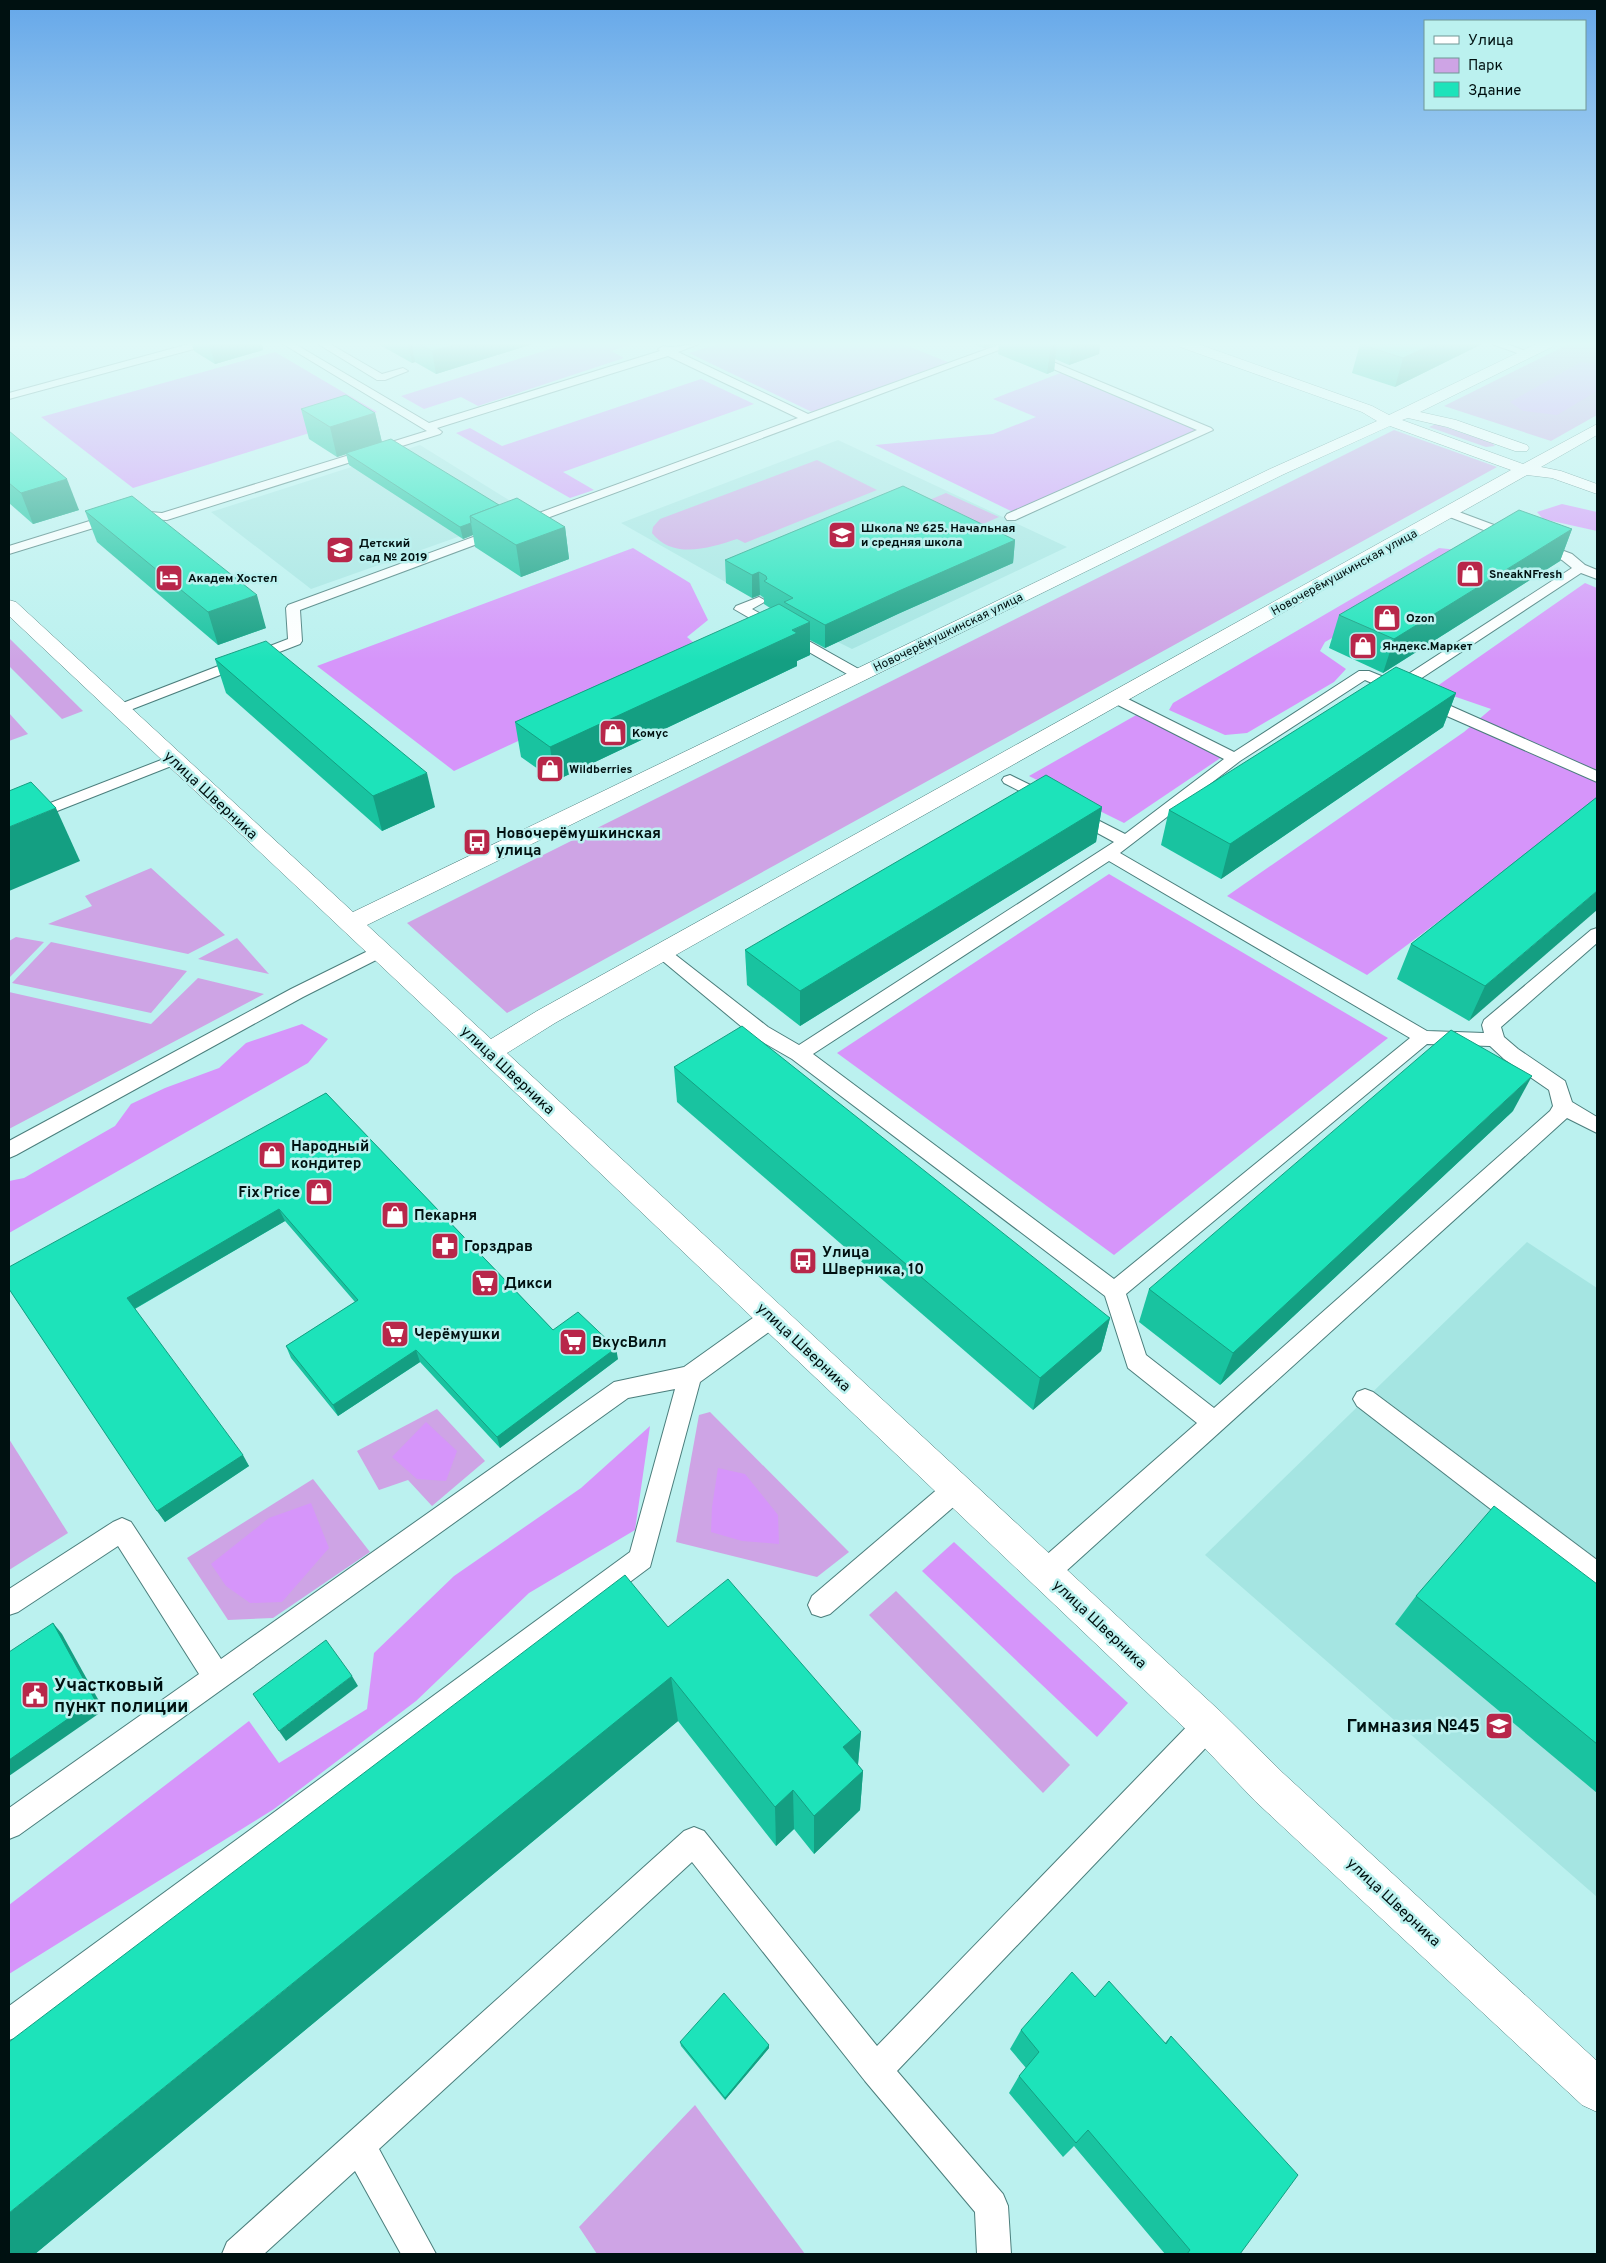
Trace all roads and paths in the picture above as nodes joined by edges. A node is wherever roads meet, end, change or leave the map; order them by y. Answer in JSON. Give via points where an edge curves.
{"nodes":[{"id":1,"x":379,"y":450,"type":"edge"},
{"id":2,"x":721,"y":450,"type":"edge"},
{"id":3,"x":1163,"y":450,"type":"edge"},
{"id":4,"x":1325,"y":450,"type":"edge"},
{"id":5,"x":1469,"y":450,"type":"edge"},
{"id":6,"x":1527,"y":450,"type":"edge"},
{"id":7,"x":1561,"y":450,"type":"edge"},
{"id":8,"x":1548,"y":457,"type":"junction"},
{"id":9,"x":1526,"y":470,"type":"junction"},
{"id":10,"x":1554,"y":474,"type":"junction"},
{"id":11,"x":1597,"y":489,"type":"edge"},
{"id":12,"x":1451,"y":513,"type":"junction"},
{"id":13,"x":1011,"y":517,"type":"dead end"},
{"id":14,"x":9,"y":550,"type":"edge"},
{"id":15,"x":1580,"y":568,"type":"junction"},
{"id":16,"x":1597,"y":575,"type":"edge"},
{"id":17,"x":759,"y":601,"type":"edge"},
{"id":18,"x":9,"y":606,"type":"edge"},
{"id":19,"x":859,"y":675,"type":"junction"},
{"id":20,"x":1397,"y":688,"type":"junction"},
{"id":21,"x":1117,"y":699,"type":"junction"},
{"id":22,"x":120,"y":709,"type":"junction"},
{"id":23,"x":1235,"y":758,"type":"junction"},
{"id":24,"x":174,"y":760,"type":"junction"},
{"id":25,"x":1597,"y":777,"type":"edge"},
{"id":26,"x":1010,"y":780,"type":"dead end"},
{"id":27,"x":9,"y":824,"type":"edge"},
{"id":28,"x":1125,"y":841,"type":"junction"},
{"id":29,"x":1109,"y":854,"type":"junction"},
{"id":30,"x":350,"y":923,"type":"junction"},
{"id":31,"x":1597,"y":934,"type":"edge"},
{"id":32,"x":380,"y":951,"type":"junction"},
{"id":33,"x":662,"y":953,"type":"junction"},
{"id":34,"x":1423,"y":1037,"type":"junction"},
{"id":35,"x":1495,"y":1040,"type":"junction"},
{"id":36,"x":489,"y":1052,"type":"junction"},
{"id":37,"x":799,"y":1054,"type":"junction"},
{"id":38,"x":1563,"y":1106,"type":"junction"},
{"id":39,"x":1597,"y":1126,"type":"edge"},
{"id":40,"x":9,"y":1150,"type":"edge"},
{"id":41,"x":1114,"y":1291,"type":"junction"},
{"id":42,"x":772,"y":1316,"type":"junction"},
{"id":43,"x":690,"y":1376,"type":"junction"},
{"id":44,"x":1365,"y":1399,"type":"dead end"},
{"id":45,"x":1214,"y":1422,"type":"junction"},
{"id":46,"x":956,"y":1489,"type":"junction"},
{"id":47,"x":1045,"y":1573,"type":"junction"},
{"id":48,"x":1597,"y":1575,"type":"edge"},
{"id":49,"x":9,"y":1603,"type":"edge"},
{"id":50,"x":821,"y":1605,"type":"dead end"},
{"id":51,"x":217,"y":1677,"type":"junction"},
{"id":52,"x":1208,"y":1725,"type":"junction"},
{"id":53,"x":9,"y":1825,"type":"edge"},
{"id":54,"x":9,"y":2025,"type":"edge"},
{"id":55,"x":876,"y":2070,"type":"junction"},
{"id":56,"x":1597,"y":2090,"type":"edge"},
{"id":57,"x":359,"y":2145,"type":"junction"},
{"id":58,"x":239,"y":2254,"type":"edge"},
{"id":59,"x":419,"y":2254,"type":"edge"},
{"id":60,"x":994,"y":2254,"type":"edge"}],
"edges":[{"from":1,"to":14,"type":"lane","via":[[163,517],[125,514]]},
{"from":2,"to":22,"type":"lane","via":[[292,608],[295,642]]},
{"from":3,"to":13,"type":"lane"},
{"from":4,"to":19,"type":"street","name":"Новочерёмушкинская улица"},
{"from":5,"to":9,"type":"street"},
{"from":6,"to":8,"type":"street"},
{"from":7,"to":8,"type":"street","name":"Новочерёмушкинская улица"},
{"from":8,"to":9,"type":"street","name":"Новочерёмушкинская улица"},
{"from":8,"to":10,"type":"street"},
{"from":9,"to":10,"type":"street"},
{"from":9,"to":12,"type":"street","name":"Новочерёмушкинская улица"},
{"from":10,"to":11,"type":"street"},
{"from":12,"to":15,"type":"lane","via":[[1567,557]]},
{"from":12,"to":21,"type":"street","name":"Новочерёмушкинская улица"},
{"from":15,"to":16,"type":"lane"},
{"from":15,"to":20,"type":"lane"},
{"from":17,"to":19,"type":"lane","via":[[741,609]]},
{"from":18,"to":22,"type":"street","name":"улица Шверника"},
{"from":19,"to":30,"type":"street","name":"Новочерёмушкинская улица"},
{"from":20,"to":23,"type":"lane","via":[[1364,674]]},
{"from":20,"to":25,"type":"lane"},
{"from":21,"to":23,"type":"lane"},
{"from":21,"to":33,"type":"street","name":"Новочерёмушкинская улица"},
{"from":22,"to":24,"type":"street","name":"улица Шверника"},
{"from":23,"to":28,"type":"lane"},
{"from":24,"to":27,"type":"lane"},
{"from":24,"to":30,"type":"street","name":"улица Шверника"},
{"from":26,"to":28,"type":"lane"},
{"from":28,"to":29,"type":"lane"},
{"from":29,"to":34,"type":"lane"},
{"from":29,"to":37,"type":"lane"},
{"from":30,"to":32,"type":"street","name":"улица Шверника"},
{"from":31,"to":35,"type":"lane","via":[[1490,1025]]},
{"from":32,"to":36,"type":"street","name":"улица Шверника"},
{"from":32,"to":40,"type":"lane"},
{"from":33,"to":36,"type":"street","name":"Новочерёмушкинская улица"},
{"from":33,"to":37,"type":"lane","via":[[761,1032]]},
{"from":34,"to":35,"type":"lane"},
{"from":34,"to":41,"type":"lane"},
{"from":35,"to":38,"type":"lane","via":[[1558,1086]]},
{"from":36,"to":42,"type":"street","name":"улица Шверника"},
{"from":37,"to":41,"type":"lane"},
{"from":38,"to":39,"type":"lane"},
{"from":38,"to":45,"type":"lane","via":[[1550,1122]]},
{"from":41,"to":45,"type":"lane","via":[[1136,1361]]},
{"from":42,"to":43,"type":"lane"},
{"from":42,"to":46,"type":"street","name":"улица Шверника"},
{"from":43,"to":51,"type":"lane","via":[[622,1388]]},
{"from":43,"to":54,"type":"lane","via":[[641,1559]]},
{"from":44,"to":48,"type":"lane"},
{"from":45,"to":47,"type":"lane"},
{"from":46,"to":47,"type":"street","name":"улица Шверника"},
{"from":46,"to":50,"type":"lane"},
{"from":47,"to":52,"type":"street","name":"улица Шверника"},
{"from":49,"to":51,"type":"lane","via":[[122,1530]]},
{"from":51,"to":53,"type":"lane"},
{"from":52,"to":55,"type":"lane"},
{"from":52,"to":56,"type":"street","name":"улица Шверника","via":[[1269,1787]]},
{"from":55,"to":57,"type":"lane","via":[[694,1841]]},
{"from":55,"to":60,"type":"lane","via":[[991,2206]]},
{"from":57,"to":58,"type":"lane"},
{"from":57,"to":59,"type":"lane"}]}
